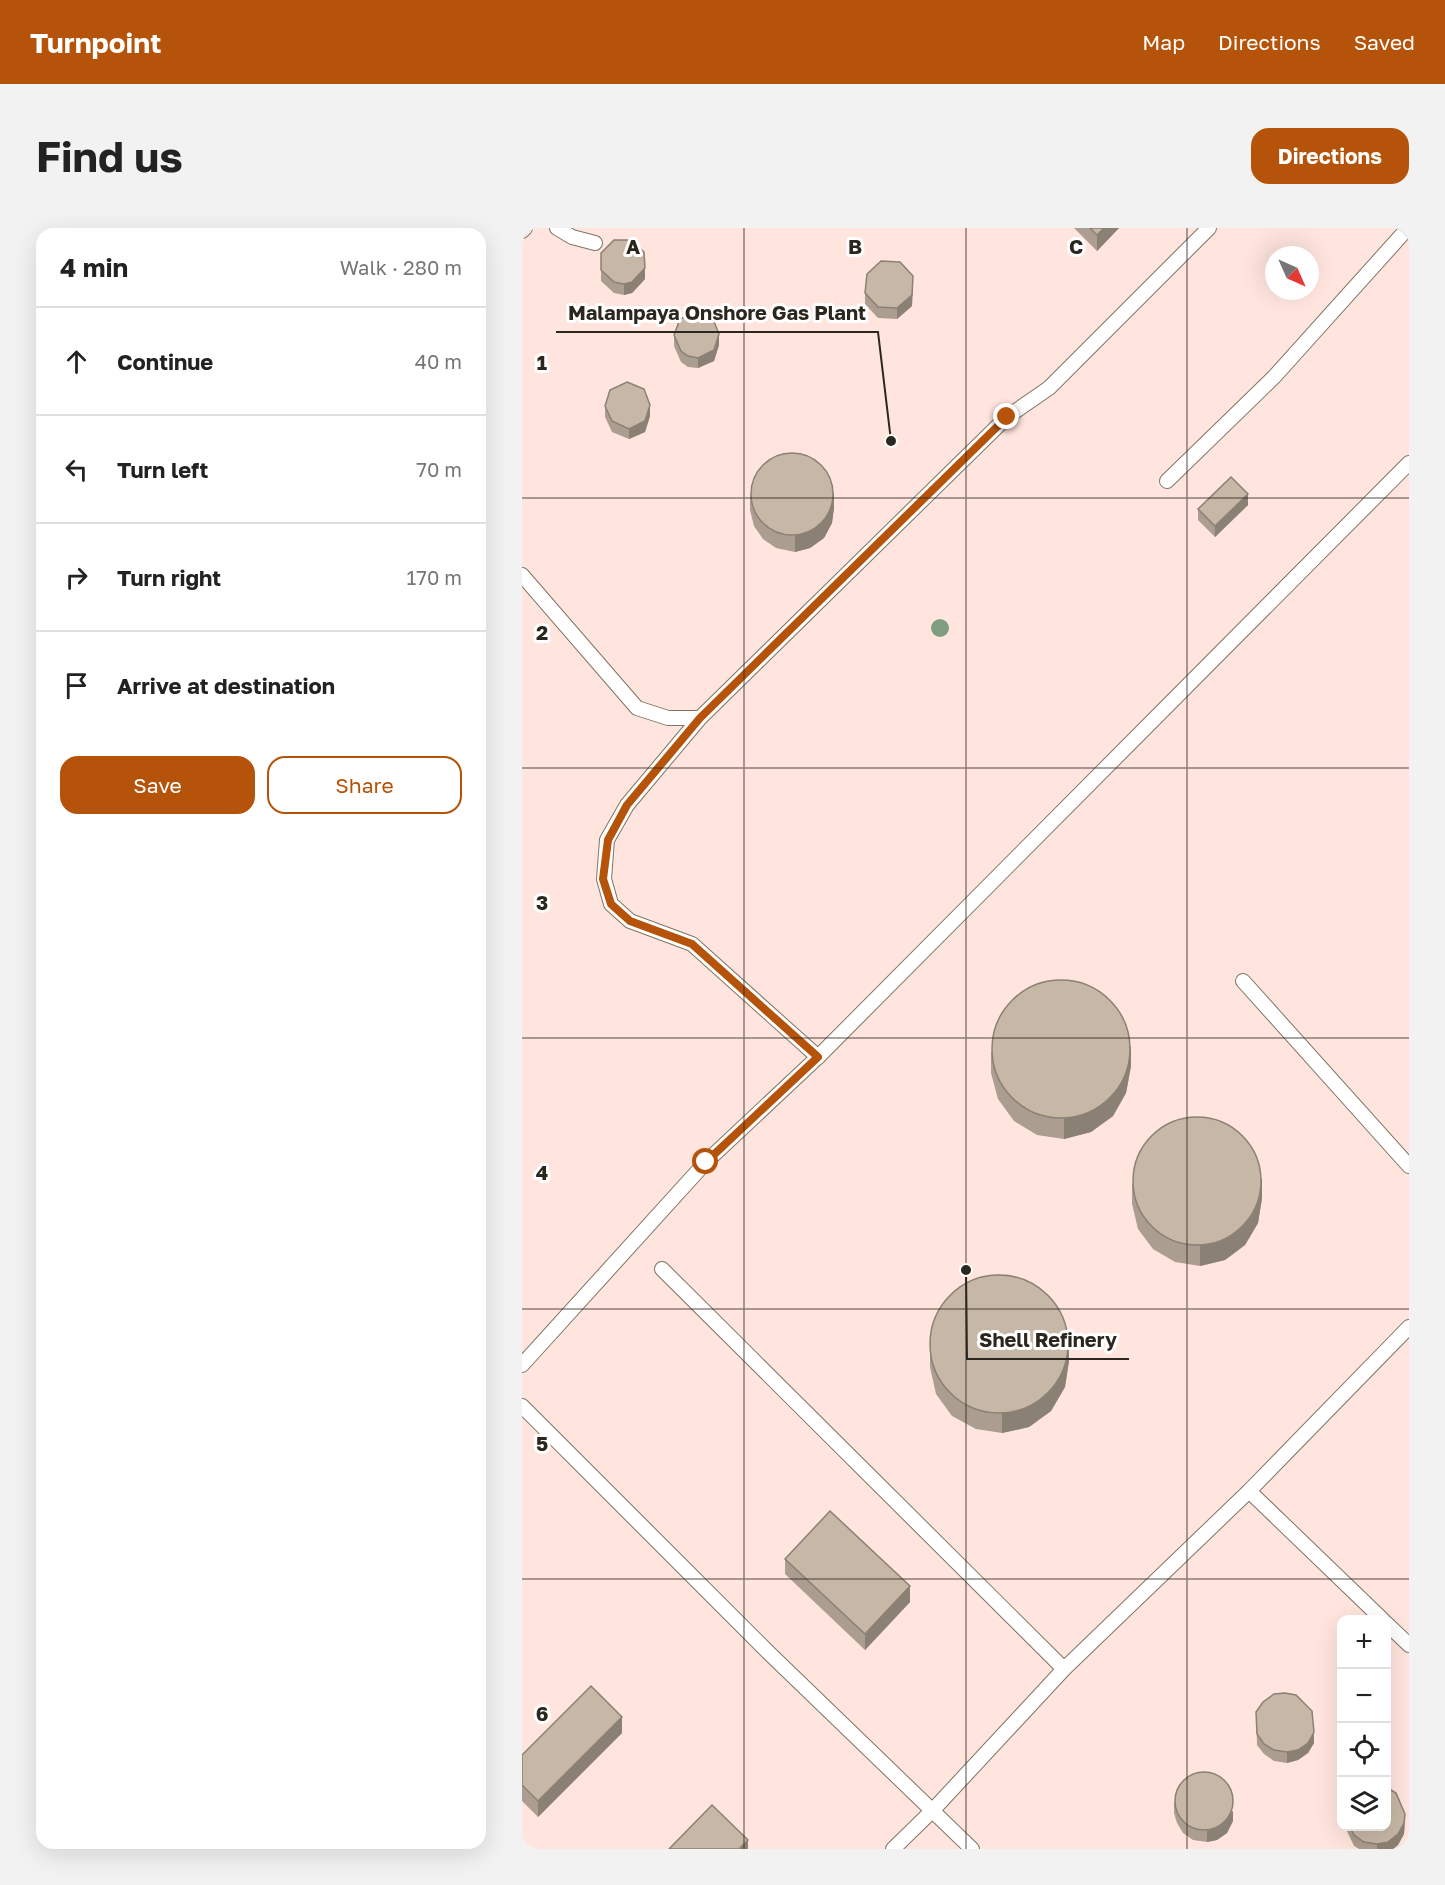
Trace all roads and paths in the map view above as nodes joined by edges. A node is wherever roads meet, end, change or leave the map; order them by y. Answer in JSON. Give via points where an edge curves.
{"nodes":[{"id":1,"x":525,"y":228,"type":"edge"},
{"id":2,"x":557,"y":228,"type":"edge"},
{"id":3,"x":1209,"y":228,"type":"edge"},
{"id":4,"x":1408,"y":228,"type":"edge"},
{"id":5,"x":522,"y":231,"type":"edge"},
{"id":6,"x":595,"y":243,"type":"dead end"},
{"id":7,"x":1409,"y":463,"type":"edge"},
{"id":8,"x":1167,"y":481,"type":"dead end"},
{"id":9,"x":522,"y":575,"type":"edge"},
{"id":10,"x":700,"y":718,"type":"junction"},
{"id":11,"x":1243,"y":981,"type":"dead end"},
{"id":12,"x":818,"y":1057,"type":"junction"},
{"id":13,"x":1409,"y":1166,"type":"edge"},
{"id":14,"x":662,"y":1269,"type":"dead end"},
{"id":15,"x":1409,"y":1327,"type":"edge"},
{"id":16,"x":522,"y":1365,"type":"edge"},
{"id":17,"x":522,"y":1406,"type":"edge"},
{"id":18,"x":1249,"y":1491,"type":"junction"},
{"id":19,"x":1378,"y":1615,"type":"edge"},
{"id":20,"x":1391,"y":1628,"type":"edge"},
{"id":21,"x":1409,"y":1645,"type":"edge"},
{"id":22,"x":1064,"y":1669,"type":"junction"},
{"id":23,"x":933,"y":1810,"type":"junction"},
{"id":24,"x":893,"y":1849,"type":"edge"},
{"id":25,"x":972,"y":1849,"type":"edge"}],
"edges":[{"from":1,"to":5,"type":"lane"},
{"from":2,"to":6,"type":"lane"},
{"from":3,"to":10,"type":"lane","via":[[1050,388],[1007,417]]},
{"from":4,"to":8,"type":"lane","via":[[1274,377]]},
{"from":7,"to":12,"type":"lane"},
{"from":9,"to":10,"type":"lane","via":[[637,708],[668,718]]},
{"from":10,"to":12,"type":"lane","via":[[627,805],[608,840],[603,879],[611,904],[630,921],[692,944]]},
{"from":11,"to":13,"type":"lane"},
{"from":12,"to":16,"type":"lane","via":[[706,1162]]},
{"from":14,"to":22,"type":"lane"},
{"from":15,"to":18,"type":"lane"},
{"from":17,"to":23,"type":"lane","via":[[769,1653]]},
{"from":18,"to":19,"type":"lane"},
{"from":18,"to":22,"type":"lane"},
{"from":20,"to":21,"type":"lane"},
{"from":22,"to":23,"type":"lane"},
{"from":23,"to":24,"type":"lane"},
{"from":23,"to":25,"type":"lane"}]}
